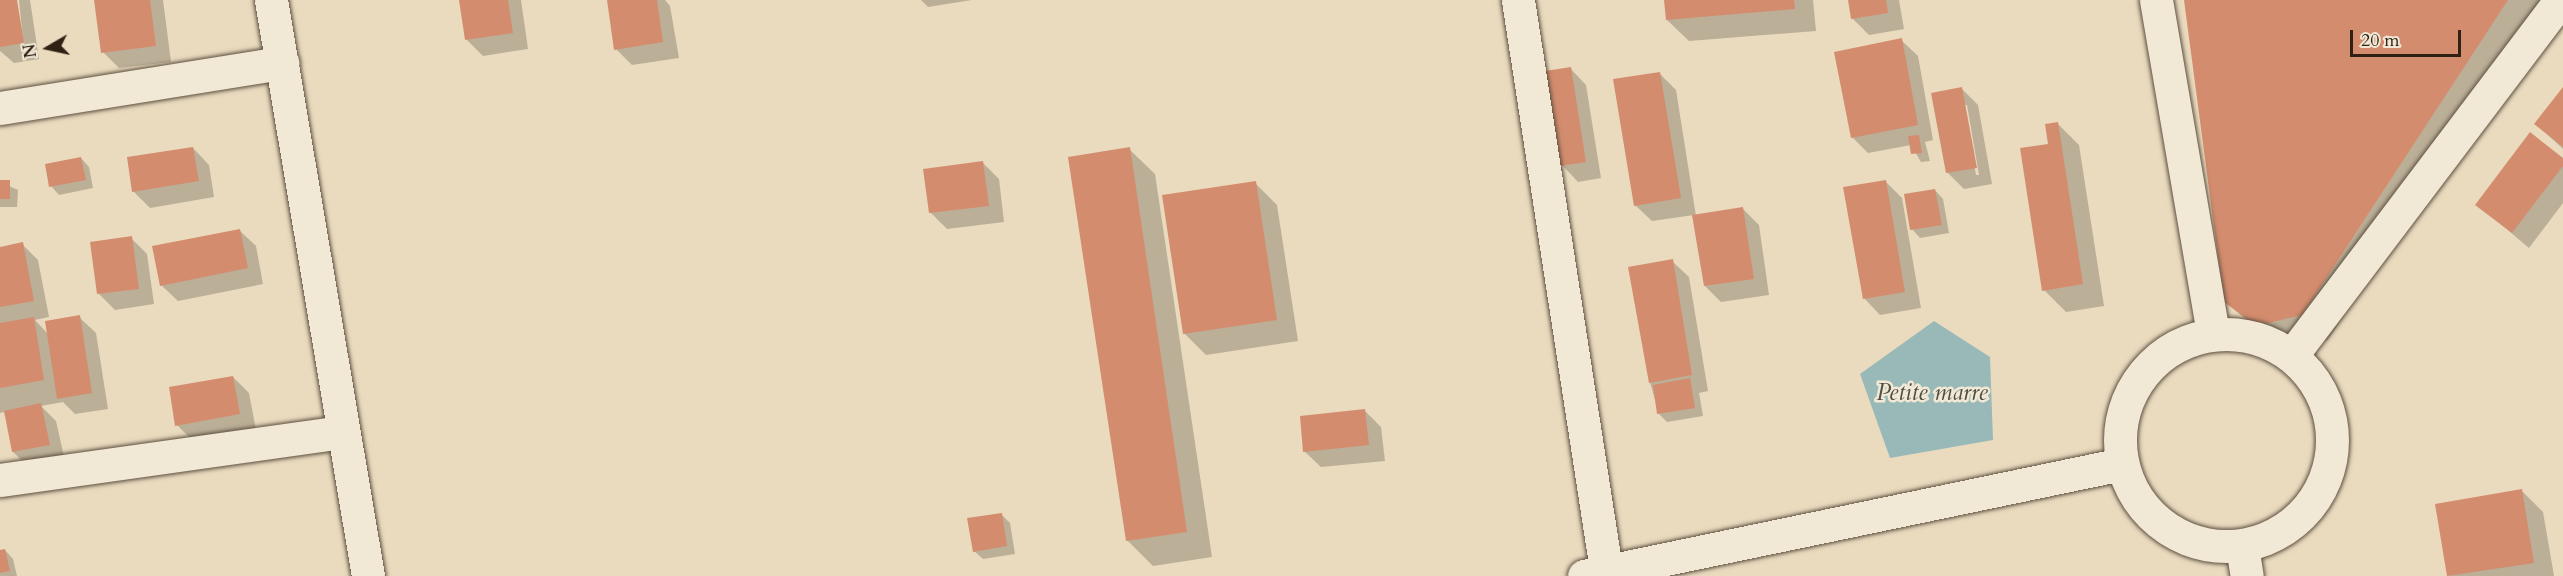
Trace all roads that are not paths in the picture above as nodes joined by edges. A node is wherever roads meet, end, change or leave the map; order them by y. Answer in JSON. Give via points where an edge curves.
{"nodes":[{"id":1,"x":271,"y":0,"type":"edge"},
{"id":2,"x":1518,"y":0,"type":"edge"},
{"id":3,"x":2156,"y":0,"type":"edge"},
{"id":4,"x":2560,"y":0,"type":"edge"},
{"id":5,"x":282,"y":63,"type":"junction"},
{"id":6,"x":0,"y":108,"type":"edge"},
{"id":7,"x":2213,"y":333,"type":"junction"},
{"id":8,"x":2292,"y":356,"type":"junction"},
{"id":9,"x":342,"y":432,"type":"junction"},
{"id":10,"x":2122,"y":464,"type":"junction"},
{"id":11,"x":0,"y":480,"type":"edge"},
{"id":12,"x":2245,"y":561,"type":"edge"},
{"id":13,"x":1599,"y":575,"type":"edge"},
{"id":14,"x":368,"y":576,"type":"edge"}],
"edges":[{"from":1,"to":5,"type":"street"},
{"from":2,"to":13,"type":"street"},
{"from":3,"to":7,"type":"street"},
{"from":4,"to":8,"type":"street"},
{"from":5,"to":6,"type":"street"},
{"from":5,"to":9,"type":"street"},
{"from":7,"to":8,"type":"street","via":[[2255,337]]},
{"from":7,"to":10,"type":"street","via":[[2179,343],[2150,364],[2129,394],[2120,429]]},
{"from":8,"to":12,"type":"street","via":[[2318,387],[2332,426],[2329,467],[2312,504]]},
{"from":9,"to":11,"type":"street"},
{"from":9,"to":14,"type":"street"},
{"from":10,"to":12,"type":"street","via":[[2133,494],[2153,519],[2180,537]]},
{"from":10,"to":13,"type":"street"}]}
